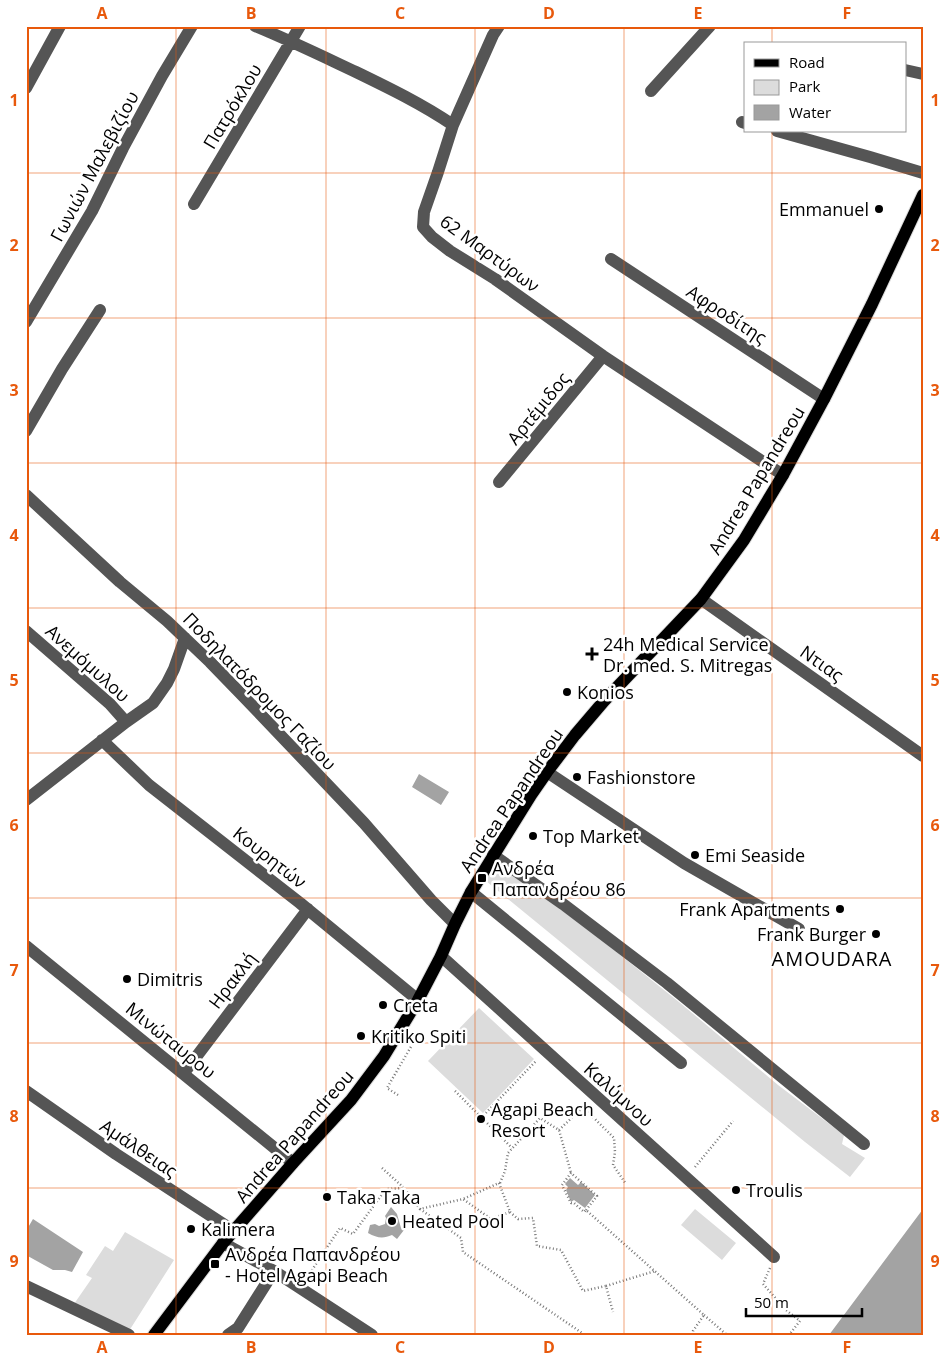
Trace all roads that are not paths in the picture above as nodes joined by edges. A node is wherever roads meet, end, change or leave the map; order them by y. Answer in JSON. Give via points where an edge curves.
{"nodes":[{"id":1,"x":60,"y":26,"type":"edge"},
{"id":2,"x":192,"y":26,"type":"edge"},
{"id":3,"x":255,"y":26,"type":"edge"},
{"id":4,"x":300,"y":26,"type":"edge"},
{"id":5,"x":499,"y":26,"type":"edge"},
{"id":6,"x":710,"y":26,"type":"edge"},
{"id":7,"x":292,"y":42,"type":"junction"},
{"id":8,"x":906,"y":70,"type":"edge"},
{"id":9,"x":923,"y":74,"type":"edge"},
{"id":10,"x":26,"y":88,"type":"edge"},
{"id":11,"x":651,"y":91,"type":"dead end"},
{"id":12,"x":453,"y":125,"type":"junction"},
{"id":13,"x":781,"y":132,"type":"edge"},
{"id":14,"x":923,"y":173,"type":"edge"},
{"id":15,"x":923,"y":195,"type":"edge"},
{"id":16,"x":194,"y":204,"type":"dead end"},
{"id":17,"x":611,"y":259,"type":"dead end"},
{"id":18,"x":100,"y":310,"type":"dead end"},
{"id":19,"x":26,"y":322,"type":"edge"},
{"id":20,"x":603,"y":356,"type":"junction"},
{"id":21,"x":824,"y":398,"type":"junction"},
{"id":22,"x":26,"y":432,"type":"edge"},
{"id":23,"x":783,"y":475,"type":"junction"},
{"id":24,"x":499,"y":482,"type":"dead end"},
{"id":25,"x":26,"y":495,"type":"edge"},
{"id":26,"x":701,"y":598,"type":"junction"},
{"id":27,"x":26,"y":631,"type":"edge"},
{"id":28,"x":185,"y":638,"type":"junction"},
{"id":29,"x":126,"y":722,"type":"junction"},
{"id":30,"x":102,"y":740,"type":"junction"},
{"id":31,"x":923,"y":756,"type":"edge"},
{"id":32,"x":547,"y":772,"type":"junction"},
{"id":33,"x":26,"y":800,"type":"edge"},
{"id":34,"x":493,"y":855,"type":"junction"},
{"id":35,"x":471,"y":892,"type":"junction"},
{"id":36,"x":308,"y":909,"type":"junction"},
{"id":37,"x":455,"y":924,"type":"junction"},
{"id":38,"x":799,"y":929,"type":"dead end"},
{"id":39,"x":26,"y":946,"type":"edge"},
{"id":40,"x":441,"y":956,"type":"junction"},
{"id":41,"x":418,"y":1000,"type":"junction"},
{"id":42,"x":681,"y":1063,"type":"dead end"},
{"id":43,"x":184,"y":1073,"type":"junction"},
{"id":44,"x":26,"y":1091,"type":"edge"},
{"id":45,"x":864,"y":1144,"type":"dead end"},
{"id":46,"x":293,"y":1163,"type":"junction"},
{"id":47,"x":234,"y":1231,"type":"junction"},
{"id":48,"x":223,"y":1243,"type":"junction"},
{"id":49,"x":774,"y":1257,"type":"dead end"},
{"id":50,"x":274,"y":1271,"type":"junction"},
{"id":51,"x":26,"y":1286,"type":"edge"},
{"id":52,"x":129,"y":1335,"type":"edge"},
{"id":53,"x":154,"y":1335,"type":"edge"},
{"id":54,"x":228,"y":1335,"type":"edge"},
{"id":55,"x":372,"y":1335,"type":"edge"}],
"edges":[{"from":1,"to":10,"type":"street"},
{"from":2,"to":19,"type":"street","name":"Γωνιών Μαλεβιζίου","via":[[123,148],[92,211]]},
{"from":3,"to":7,"type":"street"},
{"from":4,"to":7,"type":"street","name":"Πατρόκλου"},
{"from":5,"to":12,"type":"street"},
{"from":6,"to":11,"type":"street"},
{"from":7,"to":12,"type":"street","via":[[398,92]]},
{"from":7,"to":16,"type":"street","name":"Πατρόκλου"},
{"from":8,"to":9,"type":"street"},
{"from":12,"to":20,"type":"street","name":"62 Μαρτύρων","via":[[424,212],[423,227],[450,251],[496,279]]},
{"from":13,"to":14,"type":"street"},
{"from":15,"to":21,"type":"main road","name":"Andrea Papandreou"},
{"from":17,"to":21,"type":"street","name":"Αφροδίτης"},
{"from":18,"to":22,"type":"street"},
{"from":20,"to":23,"type":"street","name":"62 Μαρτύρων"},
{"from":20,"to":24,"type":"street","name":"Αρτέμιδος"},
{"from":21,"to":23,"type":"main road","name":"Andrea Papandreou"},
{"from":23,"to":26,"type":"main road","name":"Andrea Papandreou","via":[[744,540]]},
{"from":25,"to":28,"type":"street","name":"Ποδηλατόδρομος Γαζίου"},
{"from":26,"to":31,"type":"street","name":"Ντιας"},
{"from":26,"to":32,"type":"main road","name":"Andrea Papandreou","via":[[589,718]]},
{"from":27,"to":29,"type":"street","name":"Ανεμόμυλου","via":[[110,704]]},
{"from":28,"to":29,"type":"street","via":[[174,669],[160,694]]},
{"from":28,"to":37,"type":"street","name":"Ποδηλατόδρομος Γαζίου","via":[[364,823]]},
{"from":29,"to":30,"type":"street"},
{"from":30,"to":33,"type":"street"},
{"from":30,"to":36,"type":"street","name":"Κουρητών","via":[[149,784]]},
{"from":32,"to":34,"type":"main road","name":"Andrea Papandreou"},
{"from":32,"to":38,"type":"street","via":[[684,863]]},
{"from":34,"to":35,"type":"main road","name":"Andrea Papandreou"},
{"from":34,"to":45,"type":"street","via":[[610,938]]},
{"from":35,"to":37,"type":"main road","name":"Andrea Papandreou"},
{"from":35,"to":42,"type":"street"},
{"from":36,"to":41,"type":"street","name":"Κουρητών"},
{"from":36,"to":43,"type":"street","name":"Ηρακλή"},
{"from":37,"to":40,"type":"main road","name":"Andrea Papandreou"},
{"from":39,"to":43,"type":"street","name":"Μινώταυρου"},
{"from":40,"to":41,"type":"main road","name":"Andrea Papandreou"},
{"from":40,"to":49,"type":"street","name":"Καλύμνου"},
{"from":41,"to":46,"type":"main road","name":"Andrea Papandreou","via":[[384,1056],[351,1100]]},
{"from":43,"to":46,"type":"street","name":"Μινώταυρου"},
{"from":44,"to":47,"type":"street","name":"Αμάλθειας"},
{"from":46,"to":47,"type":"main road","name":"Andrea Papandreou"},
{"from":47,"to":48,"type":"main road","name":"Andrea Papandreou"},
{"from":48,"to":50,"type":"street"},
{"from":48,"to":53,"type":"main road","name":"Andrea Papandreou"},
{"from":50,"to":54,"type":"street","via":[[238,1328]]},
{"from":50,"to":55,"type":"street"},
{"from":51,"to":52,"type":"street"}]}
